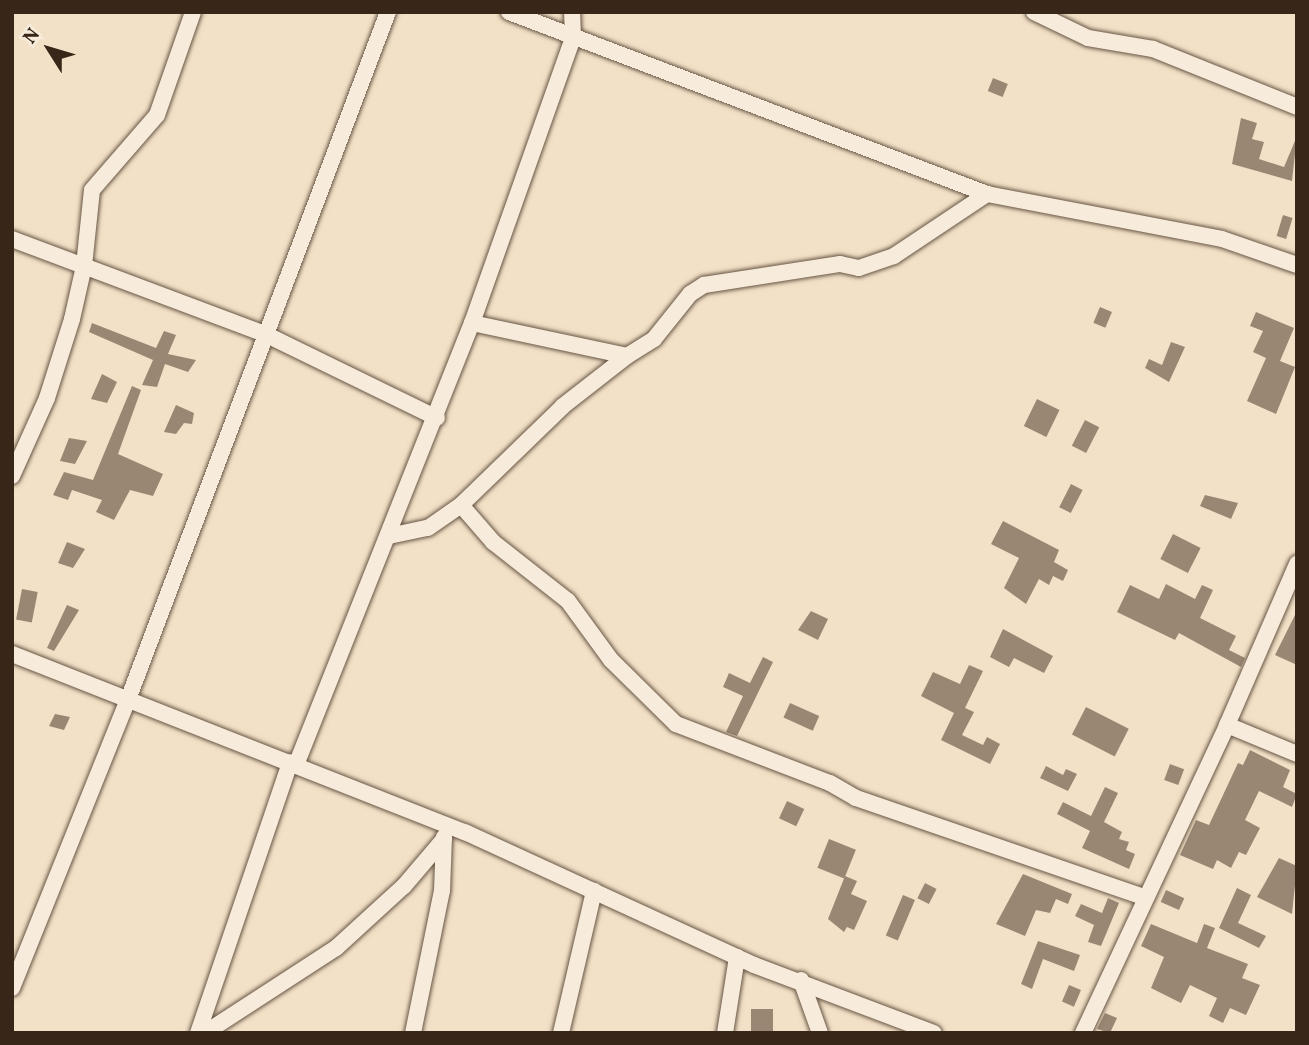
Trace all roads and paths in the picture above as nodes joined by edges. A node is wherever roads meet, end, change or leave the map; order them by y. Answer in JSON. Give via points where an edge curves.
{"nodes":[{"id":1,"x":194,"y":12,"type":"edge"},
{"id":2,"x":388,"y":12,"type":"edge"},
{"id":3,"x":509,"y":12,"type":"edge"},
{"id":4,"x":572,"y":12,"type":"edge"},
{"id":5,"x":1034,"y":12,"type":"edge"},
{"id":6,"x":573,"y":38,"type":"junction"},
{"id":7,"x":1297,"y":107,"type":"edge"},
{"id":8,"x":988,"y":194,"type":"junction"},
{"id":9,"x":12,"y":239,"type":"edge"},
{"id":10,"x":1297,"y":265,"type":"edge"},
{"id":11,"x":85,"y":266,"type":"junction"},
{"id":12,"x":472,"y":323,"type":"junction"},
{"id":13,"x":267,"y":335,"type":"junction"},
{"id":14,"x":627,"y":356,"type":"junction"},
{"id":15,"x":437,"y":418,"type":"junction"},
{"id":16,"x":12,"y":476,"type":"edge"},
{"id":17,"x":461,"y":505,"type":"junction"},
{"id":18,"x":389,"y":536,"type":"junction"},
{"id":19,"x":1297,"y":564,"type":"edge"},
{"id":20,"x":12,"y":654,"type":"edge"},
{"id":21,"x":129,"y":697,"type":"junction"},
{"id":22,"x":1227,"y":725,"type":"junction"},
{"id":23,"x":1297,"y":754,"type":"edge"},
{"id":24,"x":293,"y":763,"type":"junction"},
{"id":25,"x":444,"y":832,"type":"junction"},
{"id":26,"x":594,"y":891,"type":"junction"},
{"id":27,"x":1144,"y":897,"type":"junction"},
{"id":28,"x":737,"y":957,"type":"junction"},
{"id":29,"x":801,"y":980,"type":"junction"},
{"id":30,"x":12,"y":988,"type":"edge"},
{"id":31,"x":198,"y":1033,"type":"edge"},
{"id":32,"x":205,"y":1033,"type":"edge"},
{"id":33,"x":413,"y":1033,"type":"edge"},
{"id":34,"x":561,"y":1033,"type":"edge"},
{"id":35,"x":725,"y":1033,"type":"edge"},
{"id":36,"x":820,"y":1033,"type":"edge"},
{"id":37,"x":934,"y":1033,"type":"edge"},
{"id":38,"x":1083,"y":1033,"type":"edge"}],
"edges":[{"from":1,"to":11,"type":"street","via":[[157,116],[92,190]]},
{"from":2,"to":13,"type":"street"},
{"from":3,"to":6,"type":"street"},
{"from":4,"to":6,"type":"street"},
{"from":5,"to":7,"type":"street","via":[[1088,38],[1153,49]]},
{"from":6,"to":8,"type":"street"},
{"from":6,"to":12,"type":"street"},
{"from":8,"to":10,"type":"street","via":[[1222,239]]},
{"from":8,"to":14,"type":"street","via":[[894,256],[859,268],[840,264],[704,285],[690,294],[654,339]]},
{"from":9,"to":11,"type":"street"},
{"from":11,"to":13,"type":"street"},
{"from":11,"to":16,"type":"street","via":[[47,398]]},
{"from":12,"to":14,"type":"street"},
{"from":12,"to":15,"type":"street"},
{"from":13,"to":15,"type":"street"},
{"from":13,"to":21,"type":"street"},
{"from":14,"to":17,"type":"street","via":[[563,405]]},
{"from":15,"to":18,"type":"street"},
{"from":17,"to":18,"type":"street","via":[[428,528]]},
{"from":17,"to":27,"type":"street","via":[[493,542],[568,601],[611,660],[676,724],[830,783],[856,798]]},
{"from":18,"to":24,"type":"street"},
{"from":19,"to":22,"type":"street"},
{"from":20,"to":21,"type":"street"},
{"from":21,"to":24,"type":"street"},
{"from":21,"to":30,"type":"street"},
{"from":22,"to":23,"type":"street"},
{"from":22,"to":27,"type":"street"},
{"from":24,"to":25,"type":"street"},
{"from":24,"to":31,"type":"street"},
{"from":25,"to":26,"type":"street"},
{"from":25,"to":32,"type":"street","via":[[404,886],[336,948]]},
{"from":25,"to":33,"type":"street","via":[[442,891]]},
{"from":26,"to":28,"type":"street"},
{"from":26,"to":34,"type":"street"},
{"from":27,"to":38,"type":"street"},
{"from":28,"to":29,"type":"street"},
{"from":28,"to":35,"type":"street"},
{"from":29,"to":36,"type":"street"},
{"from":29,"to":37,"type":"street"}]}
